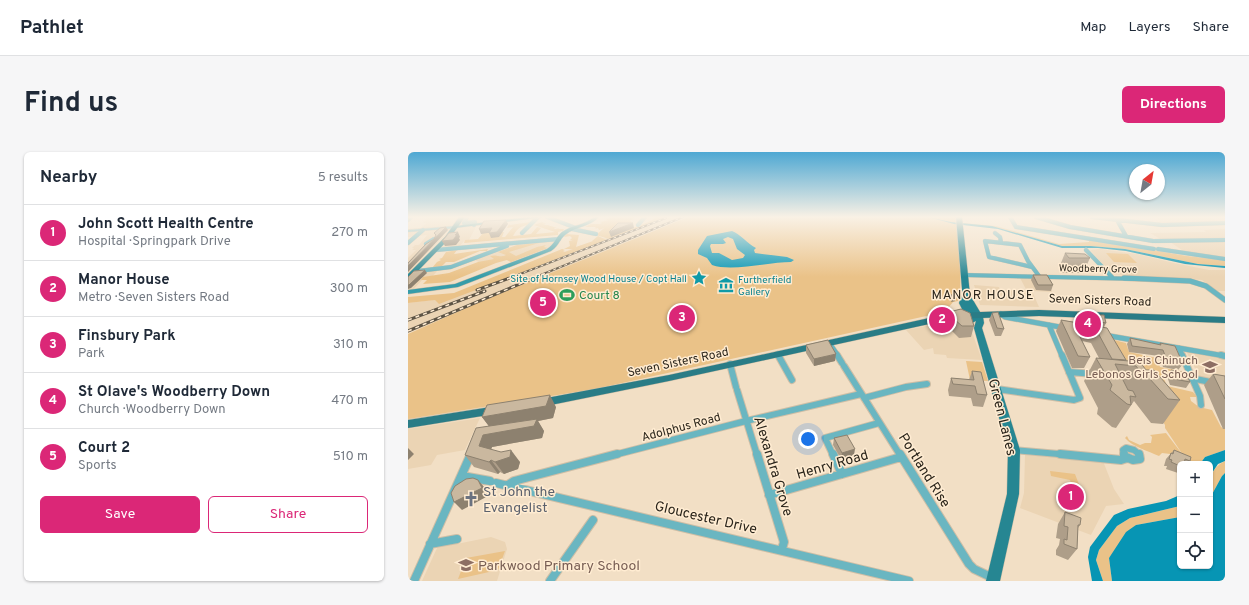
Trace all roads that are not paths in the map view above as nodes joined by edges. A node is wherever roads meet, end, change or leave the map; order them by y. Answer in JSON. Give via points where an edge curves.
{"nodes":[{"id":1,"x":447,"y":237,"type":"edge"},
{"id":2,"x":961,"y":237,"type":"edge"},
{"id":3,"x":1000,"y":237,"type":"edge"},
{"id":4,"x":1080,"y":237,"type":"edge"},
{"id":5,"x":1132,"y":237,"type":"edge"},
{"id":6,"x":434,"y":239,"type":"edge"},
{"id":7,"x":559,"y":239,"type":"joint"},
{"id":8,"x":1225,"y":240,"type":"edge"},
{"id":9,"x":1001,"y":242,"type":"junction"},
{"id":10,"x":1166,"y":242,"type":"junction"},
{"id":11,"x":426,"y":244,"type":"edge"},
{"id":12,"x":508,"y":244,"type":"junction"},
{"id":13,"x":436,"y":250,"type":"junction"},
{"id":14,"x":1086,"y":250,"type":"dead end"},
{"id":15,"x":1173,"y":252,"type":"junction"},
{"id":16,"x":1225,"y":259,"type":"edge"},
{"id":17,"x":1032,"y":267,"type":"junction"},
{"id":18,"x":416,"y":271,"type":"junction"},
{"id":19,"x":965,"y":275,"type":"junction"},
{"id":20,"x":1039,"y":276,"type":"junction"},
{"id":21,"x":1112,"y":277,"type":"junction"},
{"id":22,"x":408,"y":278,"type":"edge"},
{"id":23,"x":408,"y":292,"type":"edge"},
{"id":24,"x":1225,"y":300,"type":"edge"},
{"id":25,"x":971,"y":312,"type":"junction"},
{"id":26,"x":1001,"y":314,"type":"junction"},
{"id":27,"x":1225,"y":317,"type":"edge"},
{"id":28,"x":1225,"y":320,"type":"edge"},
{"id":29,"x":1049,"y":325,"type":"junction"},
{"id":30,"x":1069,"y":329,"type":"edge"},
{"id":31,"x":1100,"y":334,"type":"edge"},
{"id":32,"x":1108,"y":335,"type":"junction"},
{"id":33,"x":829,"y":343,"type":"junction"},
{"id":34,"x":1114,"y":345,"type":"edge"},
{"id":35,"x":1179,"y":348,"type":"junction"},
{"id":36,"x":777,"y":354,"type":"junction"},
{"id":37,"x":1225,"y":356,"type":"edge"},
{"id":38,"x":730,"y":364,"type":"junction"},
{"id":39,"x":1069,"y":372,"type":"junction"},
{"id":40,"x":1105,"y":375,"type":"edge"},
{"id":41,"x":1191,"y":378,"type":"junction"},
{"id":42,"x":792,"y":380,"type":"dead end"},
{"id":43,"x":927,"y":384,"type":"dead end"},
{"id":44,"x":1225,"y":385,"type":"edge"},
{"id":45,"x":997,"y":389,"type":"junction"},
{"id":46,"x":863,"y":396,"type":"junction"},
{"id":47,"x":528,"y":405,"type":"edge"},
{"id":48,"x":1201,"y":405,"type":"dead end"},
{"id":49,"x":506,"y":408,"type":"edge"},
{"id":50,"x":491,"y":411,"type":"junction"},
{"id":51,"x":746,"y":421,"type":"junction"},
{"id":52,"x":486,"y":422,"type":"edge"},
{"id":53,"x":879,"y":423,"type":"junction"},
{"id":54,"x":408,"y":424,"type":"edge"},
{"id":55,"x":476,"y":445,"type":"edge"},
{"id":56,"x":1014,"y":450,"type":"junction"},
{"id":57,"x":901,"y":457,"type":"junction"},
{"id":58,"x":1127,"y":458,"type":"dead end"},
{"id":59,"x":842,"y":474,"type":"junction"},
{"id":60,"x":462,"y":476,"type":"junction"},
{"id":61,"x":508,"y":485,"type":"junction"},
{"id":62,"x":769,"y":495,"type":"junction"},
{"id":63,"x":598,"y":514,"type":"junction"},
{"id":64,"x":457,"y":539,"type":"dead end"},
{"id":65,"x":430,"y":544,"type":"junction"},
{"id":66,"x":782,"y":550,"type":"junction"},
{"id":67,"x":993,"y":580,"type":"edge"},
{"id":68,"x":414,"y":581,"type":"edge"},
{"id":69,"x":550,"y":581,"type":"edge"},
{"id":70,"x":909,"y":581,"type":"edge"}],
"edges":[{"from":1,"to":13,"type":"main road"},
{"from":2,"to":19,"type":"main road"},
{"from":3,"to":9,"type":"street"},
{"from":4,"to":15,"type":"street"},
{"from":5,"to":10,"type":"street"},
{"from":6,"to":11,"type":"street"},
{"from":7,"to":12,"type":"street"},
{"from":7,"to":23,"type":"main road","via":[[553,248],[456,286]]},
{"from":8,"to":10,"type":"street"},
{"from":9,"to":17,"type":"street","via":[[1020,245]]},
{"from":9,"to":17,"type":"street","via":[[985,241],[989,257]]},
{"from":10,"to":15,"type":"street","via":[[1172,247]]},
{"from":12,"to":13,"type":"street"},
{"from":12,"to":18,"type":"street","via":[[456,265]]},
{"from":13,"to":18,"type":"main road"},
{"from":14,"to":21,"type":"street"},
{"from":15,"to":16,"type":"street"},
{"from":17,"to":20,"type":"street"},
{"from":18,"to":22,"type":"main road"},
{"from":19,"to":20,"type":"street","name":"Woodberry Grove"},
{"from":19,"to":25,"type":"main road","via":[[966,295],[963,303]]},
{"from":20,"to":21,"type":"street","name":"Woodberry Grove"},
{"from":21,"to":24,"type":"street","name":"Woodberry Grove","via":[[1196,282]]},
{"from":25,"to":26,"type":"highway","name":"Seven Sisters Road"},
{"from":25,"to":27,"type":"highway","name":"Seven Sisters Road"},
{"from":25,"to":33,"type":"highway","name":"Seven Sisters Road","via":[[959,317],[952,316]]},
{"from":25,"to":45,"type":"main road","name":"Green Lanes","via":[[973,323],[978,326]]},
{"from":26,"to":28,"type":"highway","name":"Seven Sisters Road","via":[[1039,313]]},
{"from":26,"to":29,"type":"street","via":[[1005,317]]},
{"from":29,"to":30,"type":"street"},
{"from":29,"to":39,"type":"street"},
{"from":31,"to":32,"type":"street"},
{"from":32,"to":34,"type":"street"},
{"from":32,"to":35,"type":"street"},
{"from":33,"to":36,"type":"highway","name":"Seven Sisters Road"},
{"from":33,"to":46,"type":"street","name":"Portland Rise"},
{"from":35,"to":37,"type":"street"},
{"from":35,"to":41,"type":"street"},
{"from":36,"to":38,"type":"highway","name":"Seven Sisters Road"},
{"from":36,"to":42,"type":"street"},
{"from":38,"to":47,"type":"highway","name":"Seven Sisters Road"},
{"from":38,"to":51,"type":"street","name":"Alexandra Grove"},
{"from":39,"to":40,"type":"street"},
{"from":39,"to":45,"type":"street","via":[[1080,398],[1074,400]]},
{"from":41,"to":44,"type":"street"},
{"from":41,"to":48,"type":"street","via":[[1200,396]]},
{"from":43,"to":46,"type":"street","name":"Adolphus Road"},
{"from":45,"to":56,"type":"main road","name":"Green Lanes"},
{"from":46,"to":51,"type":"street","name":"Adolphus Road"},
{"from":46,"to":53,"type":"street","name":"Portland Rise"},
{"from":49,"to":50,"type":"highway"},
{"from":50,"to":52,"type":"street"},
{"from":50,"to":54,"type":"highway"},
{"from":51,"to":61,"type":"street","name":"Adolphus Road","via":[[514,481]]},
{"from":51,"to":62,"type":"street","name":"Alexandra Grove"},
{"from":53,"to":57,"type":"street","name":"Portland Rise"},
{"from":53,"to":59,"type":"street","via":[[825,438]]},
{"from":55,"to":60,"type":"street"},
{"from":56,"to":58,"type":"street","via":[[1121,460]]},
{"from":56,"to":67,"type":"main road","name":"Green Lanes","via":[[1013,494]]},
{"from":57,"to":59,"type":"street","name":"Henry Road"},
{"from":57,"to":67,"type":"street","name":"Portland Rise","via":[[969,564]]},
{"from":59,"to":62,"type":"street","name":"Henry Road"},
{"from":60,"to":61,"type":"street","name":"Gloucester Drive"},
{"from":60,"to":65,"type":"street"},
{"from":61,"to":63,"type":"street","name":"Gloucester Drive"},
{"from":62,"to":66,"type":"street","name":"Alexandra Grove","via":[[784,542]]},
{"from":63,"to":66,"type":"street","name":"Gloucester Drive"},
{"from":63,"to":69,"type":"street"},
{"from":64,"to":65,"type":"street"},
{"from":65,"to":68,"type":"street"},
{"from":66,"to":70,"type":"street","name":"Gloucester Drive"}]}
